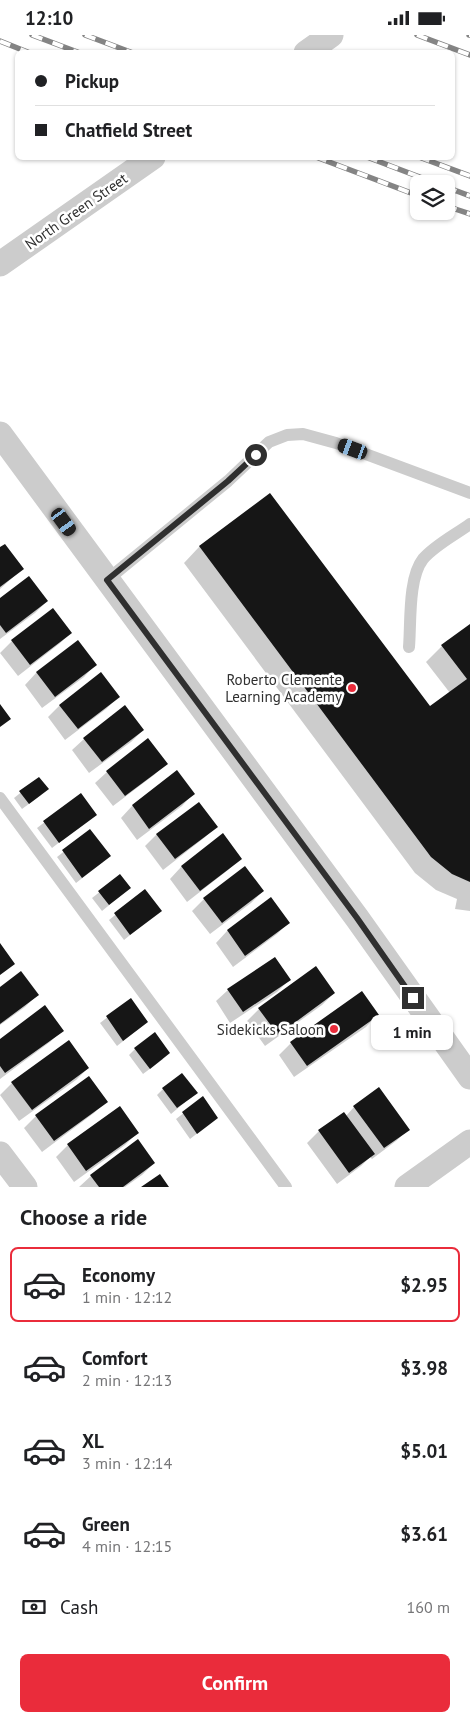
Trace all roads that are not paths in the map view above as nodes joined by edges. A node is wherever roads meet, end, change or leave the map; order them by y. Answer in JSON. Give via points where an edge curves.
{"nodes":[{"id":1,"x":331,"y":35,"type":"edge"},
{"id":2,"x":310,"y":50,"type":"edge"},
{"id":3,"x":149,"y":160,"type":"edge"},
{"id":4,"x":0,"y":263,"type":"edge"},
{"id":5,"x":0,"y":434,"type":"edge"},
{"id":6,"x":470,"y":493,"type":"edge"},
{"id":7,"x":470,"y":524,"type":"edge"},
{"id":8,"x":107,"y":580,"type":"junction"},
{"id":9,"x":409,"y":647,"type":"dead end"},
{"id":10,"x":0,"y":798,"type":"edge"},
{"id":11,"x":470,"y":1077,"type":"edge"},
{"id":12,"x":470,"y":1142,"type":"edge"},
{"id":13,"x":0,"y":1154,"type":"edge"},
{"id":14,"x":25,"y":1187,"type":"edge"},
{"id":15,"x":286,"y":1187,"type":"edge"},
{"id":16,"x":407,"y":1187,"type":"edge"}],
"edges":[{"from":1,"to":2,"type":"street"},
{"from":3,"to":4,"type":"street","name":"North Green Street"},
{"from":5,"to":8,"type":"street"},
{"from":6,"to":8,"type":"lane","via":[[336,443],[303,434],[287,435],[270,442],[228,481]]},
{"from":7,"to":9,"type":"lane","via":[[432,551],[417,571]]},
{"from":8,"to":11,"type":"street","via":[[357,918]]},
{"from":10,"to":15,"type":"lane"},
{"from":12,"to":16,"type":"street"},
{"from":13,"to":14,"type":"street"}]}
